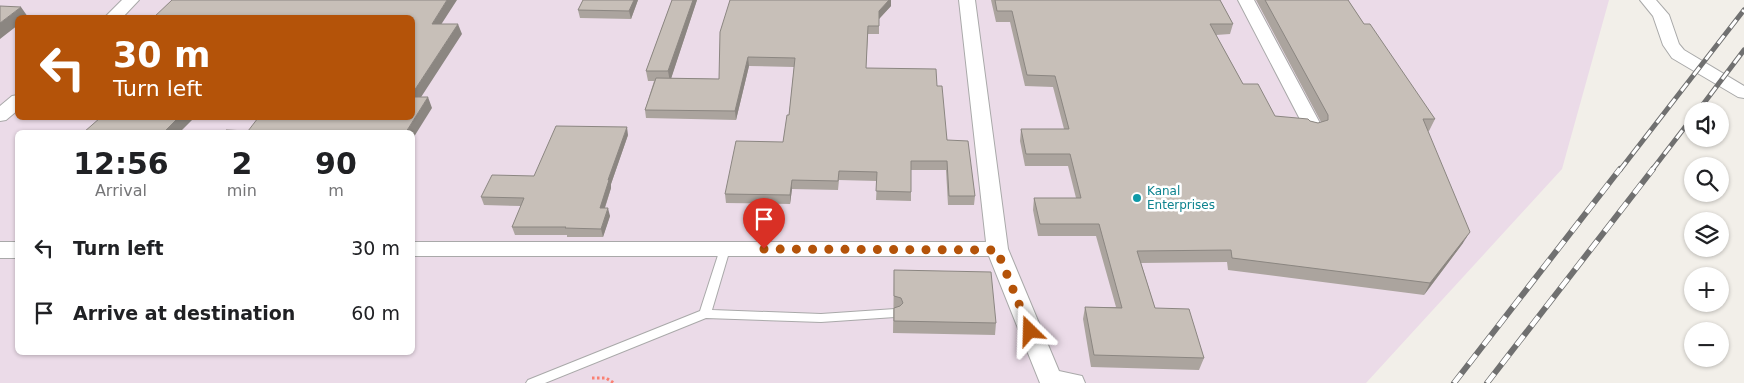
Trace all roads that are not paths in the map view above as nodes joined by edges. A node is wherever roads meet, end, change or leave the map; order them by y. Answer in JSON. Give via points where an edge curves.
{"nodes":[{"id":1,"x":132,"y":0,"type":"edge"},
{"id":2,"x":967,"y":0,"type":"edge"},
{"id":3,"x":1246,"y":0,"type":"edge"},
{"id":4,"x":1648,"y":0,"type":"edge"},
{"id":5,"x":115,"y":15,"type":"edge"},
{"id":6,"x":1744,"y":93,"type":"edge"},
{"id":7,"x":15,"y":103,"type":"edge"},
{"id":8,"x":0,"y":116,"type":"edge"},
{"id":9,"x":1313,"y":127,"type":"edge"},
{"id":10,"x":415,"y":249,"type":"edge"},
{"id":11,"x":725,"y":249,"type":"junction"},
{"id":12,"x":0,"y":250,"type":"edge"},
{"id":13,"x":15,"y":250,"type":"edge"},
{"id":14,"x":997,"y":250,"type":"junction"},
{"id":15,"x":895,"y":313,"type":"edge"},
{"id":16,"x":705,"y":314,"type":"junction"},
{"id":17,"x":532,"y":383,"type":"edge"},
{"id":18,"x":1073,"y":383,"type":"edge"}],
"edges":[{"from":1,"to":5,"type":"street"},
{"from":2,"to":14,"type":"street"},
{"from":3,"to":9,"type":"street"},
{"from":4,"to":6,"type":"street","via":[[1661,15],[1671,45],[1678,54]]},
{"from":7,"to":8,"type":"street"},
{"from":10,"to":11,"type":"street"},
{"from":11,"to":14,"type":"street"},
{"from":11,"to":16,"type":"lane"},
{"from":12,"to":13,"type":"street"},
{"from":14,"to":18,"type":"street","via":[[1050,380]]},
{"from":15,"to":16,"type":"lane","via":[[821,318]]},
{"from":16,"to":17,"type":"lane"}]}
